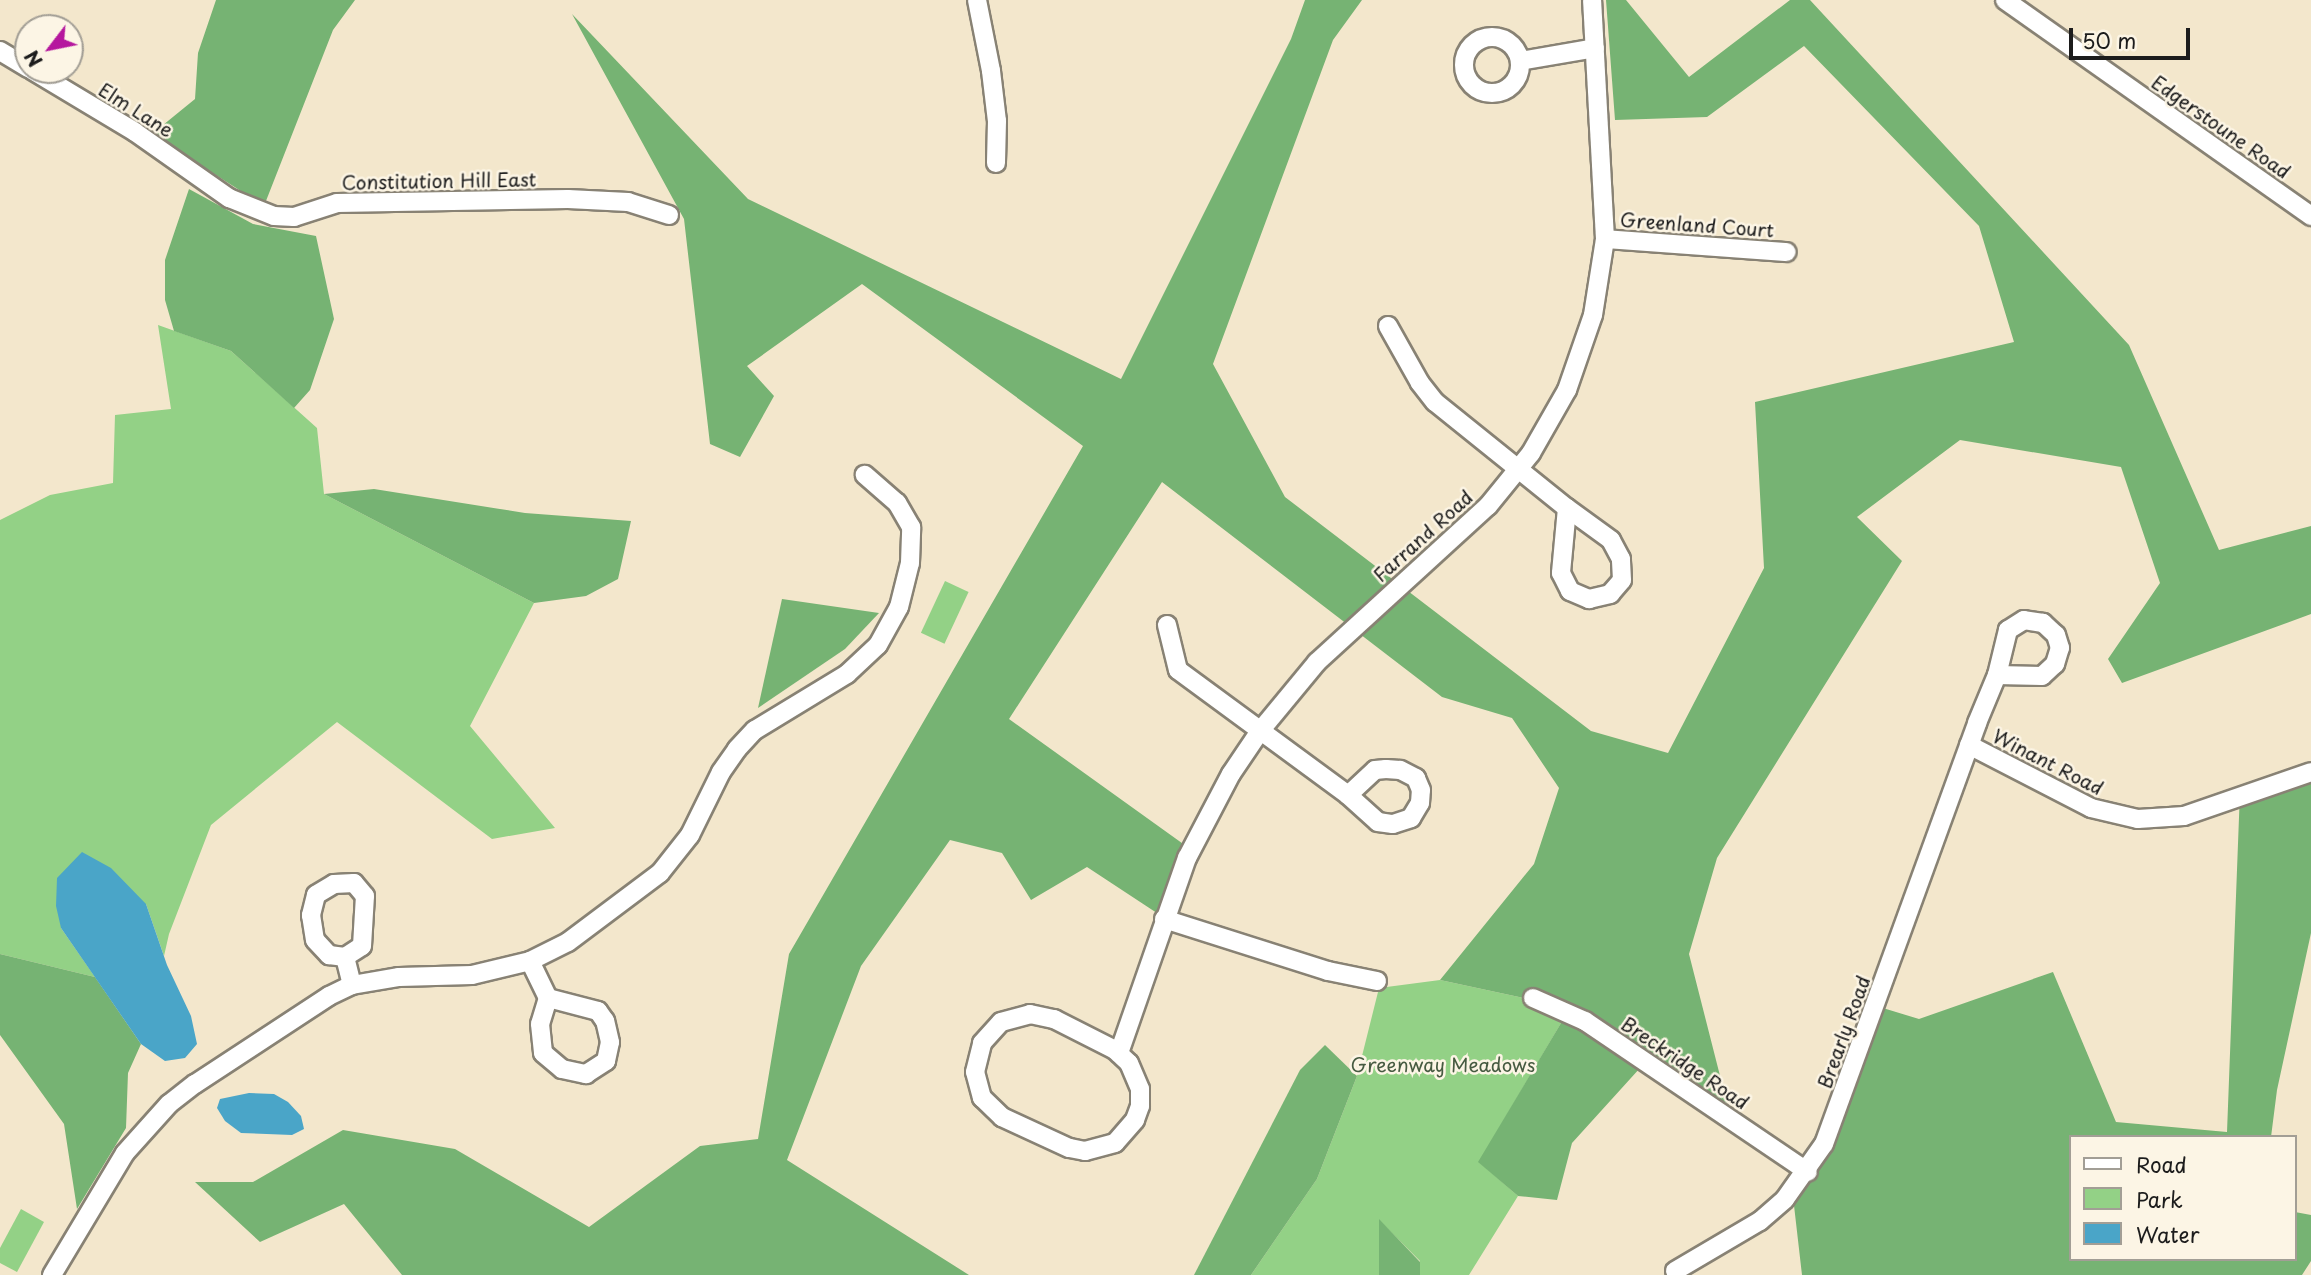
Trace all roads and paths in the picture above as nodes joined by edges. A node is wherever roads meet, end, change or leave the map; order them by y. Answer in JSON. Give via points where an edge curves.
{"nodes":[{"id":1,"x":977,"y":0,"type":"edge"},
{"id":2,"x":1592,"y":0,"type":"edge"},
{"id":3,"x":2005,"y":0,"type":"edge"},
{"id":4,"x":1595,"y":48,"type":"junction"},
{"id":5,"x":1520,"y":61,"type":"dead end"},
{"id":6,"x":54,"y":84,"type":"edge"},
{"id":7,"x":996,"y":163,"type":"dead end"},
{"id":8,"x":181,"y":164,"type":"joint"},
{"id":9,"x":669,"y":215,"type":"dead end"},
{"id":10,"x":2311,"y":216,"type":"edge"},
{"id":11,"x":1605,"y":239,"type":"junction"},
{"id":12,"x":1787,"y":252,"type":"dead end"},
{"id":13,"x":1388,"y":326,"type":"dead end"},
{"id":14,"x":1519,"y":469,"type":"junction"},
{"id":15,"x":865,"y":475,"type":"dead end"},
{"id":16,"x":1567,"y":508,"type":"junction"},
{"id":17,"x":1167,"y":625,"type":"dead end"},
{"id":18,"x":1997,"y":675,"type":"dead end"},
{"id":19,"x":1260,"y":731,"type":"junction"},
{"id":20,"x":1969,"y":745,"type":"junction"},
{"id":21,"x":2311,"y":772,"type":"edge"},
{"id":22,"x":1348,"y":795,"type":"dead end"},
{"id":23,"x":1164,"y":919,"type":"junction"},
{"id":24,"x":345,"y":957,"type":"dead end"},
{"id":25,"x":530,"y":961,"type":"junction"},
{"id":26,"x":1377,"y":981,"type":"dead end"},
{"id":27,"x":352,"y":985,"type":"junction"},
{"id":28,"x":548,"y":998,"type":"junction"},
{"id":29,"x":1533,"y":998,"type":"dead end"},
{"id":30,"x":1119,"y":1053,"type":"junction"},
{"id":31,"x":1808,"y":1172,"type":"junction"},
{"id":32,"x":1673,"y":1274,"type":"edge"},
{"id":33,"x":52,"y":1275,"type":"edge"}],
"edges":[{"from":1,"to":7,"type":"street","via":[[997,121]]},
{"from":2,"to":4,"type":"street","name":"Farrand Road"},
{"from":3,"to":10,"type":"street","name":"Edgerstoune Road"},
{"from":4,"to":5,"type":"street"},
{"from":4,"to":11,"type":"street","name":"Farrand Road"},
{"from":6,"to":8,"type":"street","name":"Elm Lane"},
{"from":8,"to":9,"type":"street","name":"Constitution Hill East","via":[[229,198],[274,216],[294,216],[337,202],[568,199],[628,202]]},
{"from":11,"to":12,"type":"street","name":"Greenland Court"},
{"from":11,"to":14,"type":"street","name":"Farrand Road","via":[[1583,349],[1550,422]]},
{"from":13,"to":14,"type":"street","via":[[1435,402]]},
{"from":14,"to":16,"type":"street"},
{"from":14,"to":19,"type":"street","name":"Farrand Road","via":[[1454,540],[1317,662]]},
{"from":15,"to":25,"type":"street","via":[[897,503],[911,527],[910,563],[899,607],[878,645],[847,674],[755,730],[721,772],[702,816],[660,873],[568,942]]},
{"from":16,"to":16,"type":"street","via":[[1561,573],[1570,591],[1589,599],[1610,594],[1622,580],[1621,559],[1611,540]]},
{"from":17,"to":19,"type":"street","via":[[1178,670]]},
{"from":18,"to":20,"type":"street","name":"Brearly Road"},
{"from":19,"to":22,"type":"street"},
{"from":19,"to":23,"type":"street","name":"Farrand Road","via":[[1208,816]]},
{"from":20,"to":21,"type":"street","name":"Winant Road","via":[[2091,808],[2138,819],[2184,816]]},
{"from":20,"to":31,"type":"street","name":"Brearly Road","via":[[1824,1144]]},
{"from":23,"to":26,"type":"street","via":[[1328,971]]},
{"from":23,"to":30,"type":"street","name":"Farrand Road"},
{"from":24,"to":27,"type":"street"},
{"from":25,"to":27,"type":"street","via":[[472,975],[398,977]]},
{"from":25,"to":28,"type":"street"},
{"from":27,"to":33,"type":"street","via":[[169,1104],[125,1153]]},
{"from":28,"to":28,"type":"street","via":[[540,1024],[543,1053],[562,1069],[586,1074],[606,1061],[610,1042],[598,1012]]},
{"from":29,"to":31,"type":"street","name":"Breckridge Road","via":[[1585,1021]]},
{"from":30,"to":30,"type":"street","via":[[1137,1076],[1140,1106],[1126,1133],[1101,1149],[1069,1149],[1002,1117],[982,1098],[975,1072],[976,1056],[990,1032],[1014,1016],[1054,1019]]},
{"from":31,"to":32,"type":"street","name":"Brearly Road","via":[[1760,1221]]}]}
